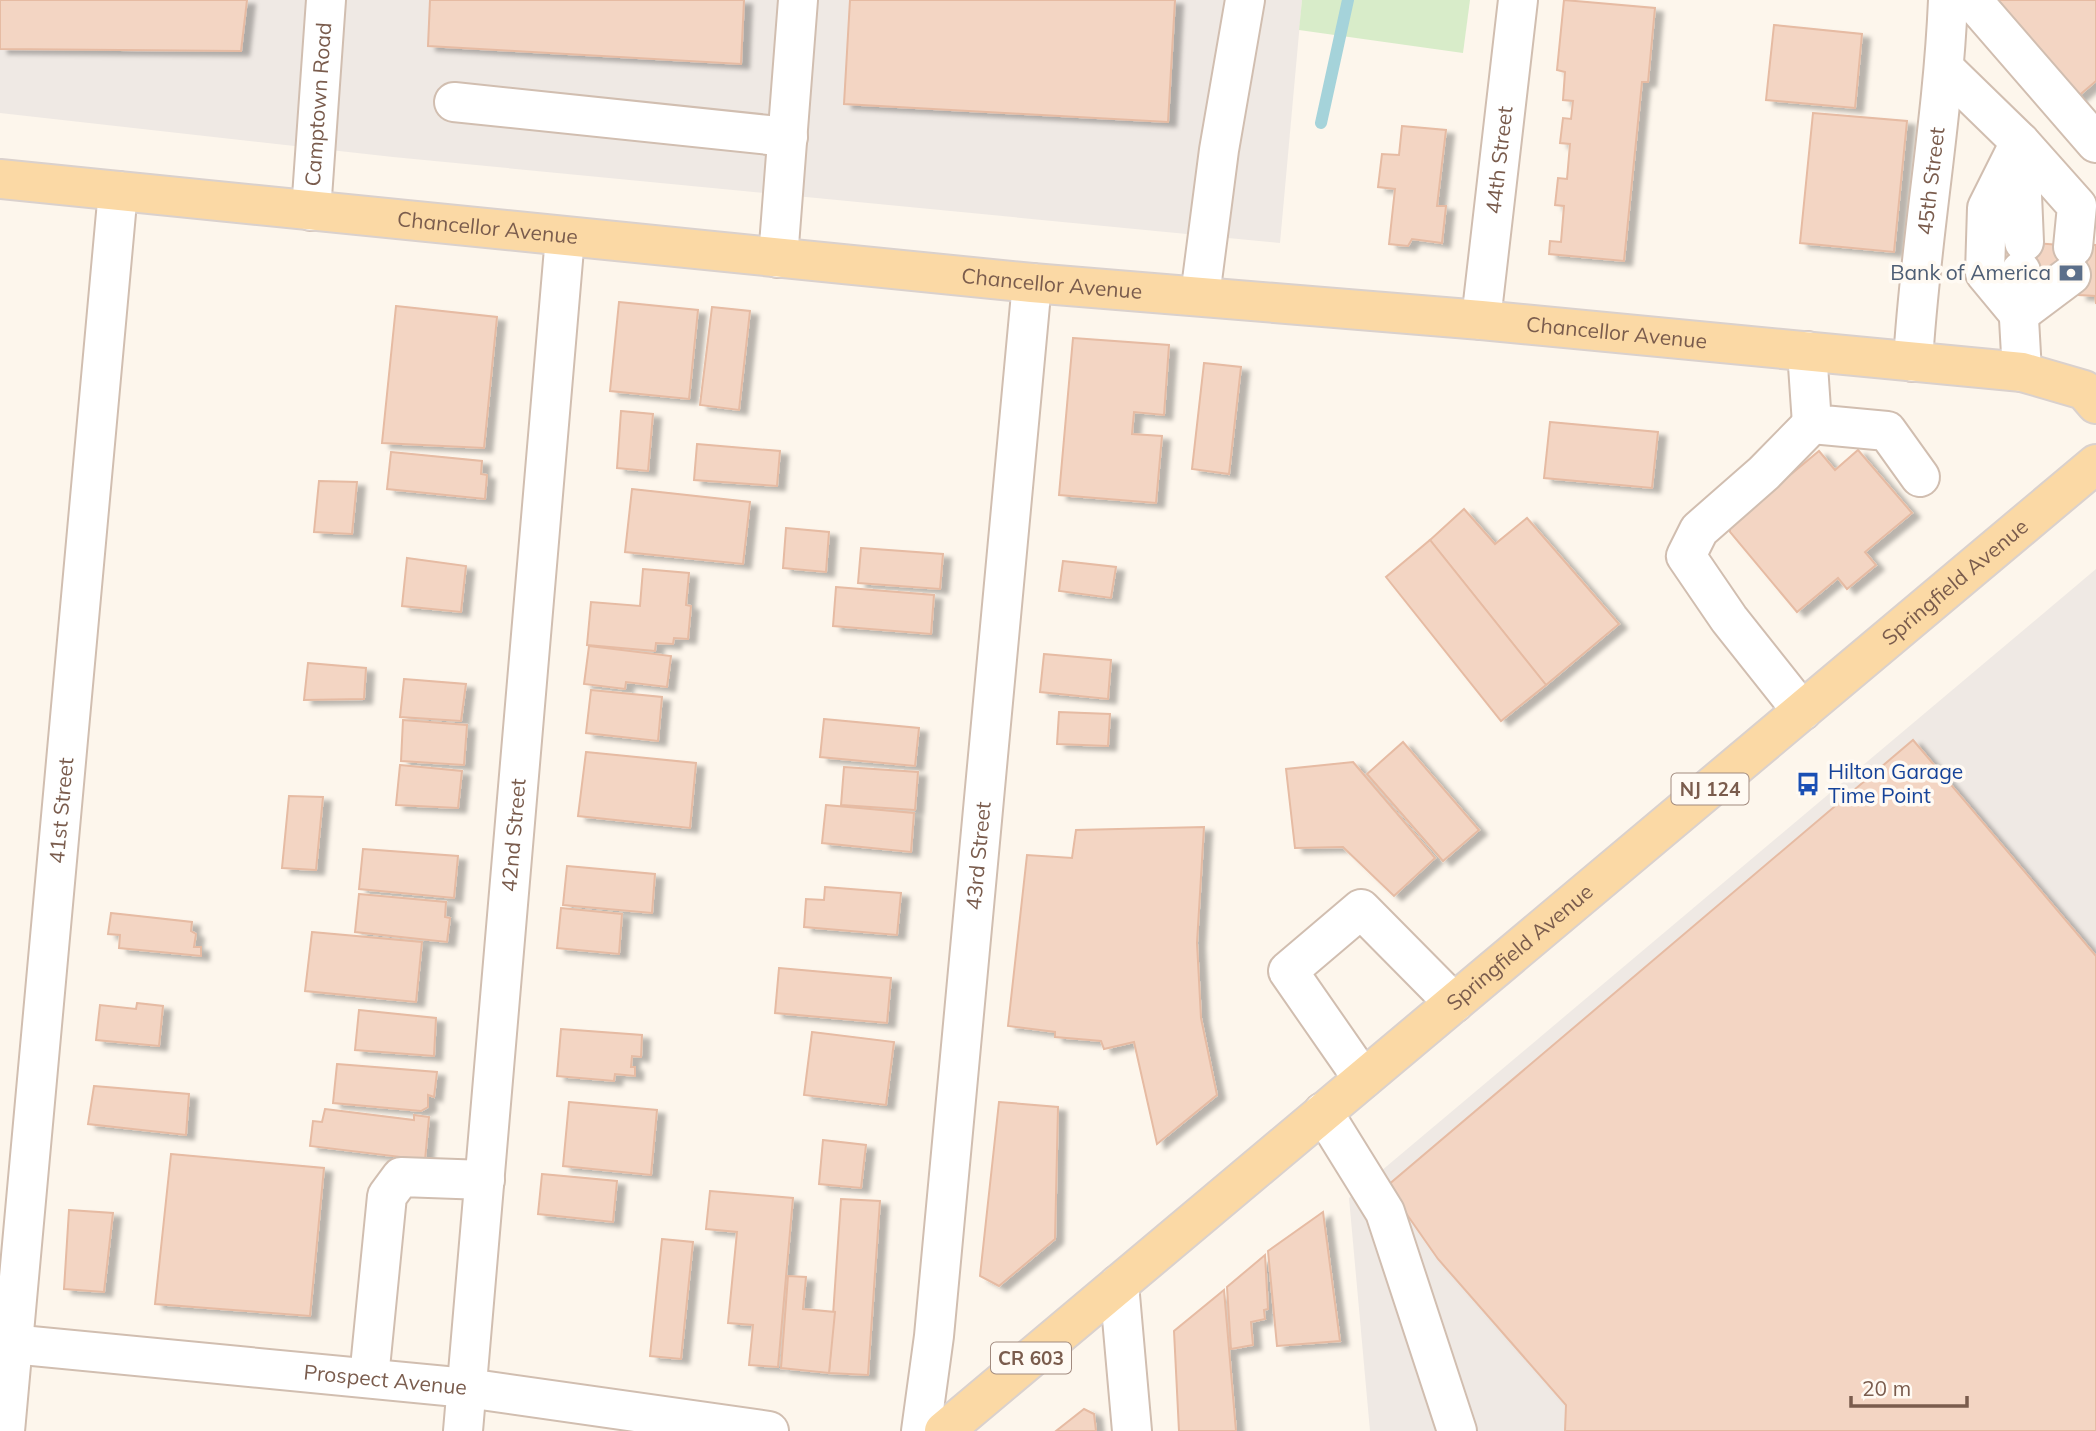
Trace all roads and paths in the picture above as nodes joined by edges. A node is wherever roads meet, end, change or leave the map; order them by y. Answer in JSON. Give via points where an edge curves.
{"nodes":[{"id":1,"x":326,"y":0,"type":"edge"},
{"id":2,"x":798,"y":0,"type":"edge"},
{"id":3,"x":1245,"y":0,"type":"edge"},
{"id":4,"x":1518,"y":0,"type":"edge"},
{"id":5,"x":1948,"y":0,"type":"edge"},
{"id":6,"x":1972,"y":0,"type":"edge"},
{"id":7,"x":1945,"y":69,"type":"junction"},
{"id":8,"x":454,"y":102,"type":"dead end"},
{"id":9,"x":788,"y":136,"type":"junction"},
{"id":10,"x":2020,"y":142,"type":"junction"},
{"id":11,"x":2096,"y":143,"type":"edge"},
{"id":12,"x":0,"y":179,"type":"edge"},
{"id":13,"x":118,"y":191,"type":"junction"},
{"id":14,"x":311,"y":211,"type":"junction"},
{"id":15,"x":565,"y":237,"type":"junction"},
{"id":16,"x":778,"y":258,"type":"junction"},
{"id":17,"x":1031,"y":283,"type":"junction"},
{"id":18,"x":1200,"y":296,"type":"junction"},
{"id":19,"x":2019,"y":314,"type":"junction"},
{"id":20,"x":1481,"y":320,"type":"junction"},
{"id":21,"x":1807,"y":351,"type":"junction"},
{"id":22,"x":1913,"y":362,"type":"junction"},
{"id":23,"x":2022,"y":372,"type":"junction"},
{"id":24,"x":2096,"y":404,"type":"edge"},
{"id":25,"x":1812,"y":424,"type":"junction"},
{"id":26,"x":1920,"y":477,"type":"dead end"},
{"id":27,"x":2091,"y":479,"type":"edge"},
{"id":28,"x":1802,"y":711,"type":"junction"},
{"id":29,"x":1454,"y":1003,"type":"junction"},
{"id":30,"x":1363,"y":1079,"type":"junction"},
{"id":31,"x":1323,"y":1112,"type":"junction"},
{"id":32,"x":1288,"y":1142,"type":"joint"},
{"id":33,"x":485,"y":1180,"type":"junction"},
{"id":34,"x":1119,"y":1284,"type":"junction"},
{"id":35,"x":7,"y":1343,"type":"edge"},
{"id":36,"x":369,"y":1378,"type":"junction"},
{"id":37,"x":467,"y":1388,"type":"junction"},
{"id":38,"x":5,"y":1431,"type":"edge"},
{"id":39,"x":463,"y":1431,"type":"edge"},
{"id":40,"x":769,"y":1431,"type":"edge"},
{"id":41,"x":921,"y":1431,"type":"edge"},
{"id":42,"x":944,"y":1431,"type":"edge"},
{"id":43,"x":1132,"y":1431,"type":"edge"},
{"id":44,"x":1457,"y":1431,"type":"edge"}],
"edges":[{"from":1,"to":14,"type":"street","name":"Camptown Road"},
{"from":2,"to":9,"type":"street"},
{"from":3,"to":18,"type":"street"},
{"from":4,"to":20,"type":"street","name":"44th Street"},
{"from":5,"to":7,"type":"street","name":"45th Street"},
{"from":6,"to":11,"type":"street"},
{"from":7,"to":10,"type":"street"},
{"from":7,"to":22,"type":"street","name":"45th Street"},
{"from":8,"to":9,"type":"street"},
{"from":9,"to":16,"type":"street"},
{"from":10,"to":19,"type":"street","via":[[2023,256]]},
{"from":10,"to":19,"type":"street","via":[[1987,208],[1985,273]]},
{"from":10,"to":19,"type":"street","via":[[2077,205],[2072,261]]},
{"from":12,"to":13,"type":"main road","name":"Chancellor Avenue"},
{"from":13,"to":14,"type":"main road","name":"Chancellor Avenue"},
{"from":13,"to":35,"type":"street","name":"41st Street"},
{"from":14,"to":15,"type":"main road","name":"Chancellor Avenue"},
{"from":15,"to":16,"type":"main road","name":"Chancellor Avenue"},
{"from":15,"to":33,"type":"street","name":"42nd Street"},
{"from":16,"to":17,"type":"main road","name":"Chancellor Avenue"},
{"from":17,"to":18,"type":"main road","name":"Chancellor Avenue"},
{"from":17,"to":41,"type":"street","name":"43rd Street","via":[[935,1322]]},
{"from":18,"to":20,"type":"main road","name":"Chancellor Avenue"},
{"from":19,"to":23,"type":"street"},
{"from":20,"to":21,"type":"main road","name":"Chancellor Avenue"},
{"from":21,"to":22,"type":"main road","name":"Chancellor Avenue"},
{"from":21,"to":25,"type":"street"},
{"from":22,"to":23,"type":"main road","name":"Chancellor Avenue"},
{"from":23,"to":24,"type":"main road","name":"Chancellor Avenue","via":[[2084,390]]},
{"from":25,"to":26,"type":"street","via":[[1887,431]]},
{"from":25,"to":28,"type":"street","via":[[1699,530],[1686,556],[1729,620]]},
{"from":27,"to":28,"type":"main road","name":"Springfield Avenue","number":"NJ 124"},
{"from":28,"to":29,"type":"main road","name":"Springfield Avenue","number":"NJ 124"},
{"from":29,"to":30,"type":"main road","name":"Springfield Avenue","number":"NJ 124"},
{"from":29,"to":30,"type":"street","via":[[1361,909],[1289,971]]},
{"from":30,"to":31,"type":"main road","name":"Springfield Avenue","number":"NJ 124"},
{"from":31,"to":32,"type":"main road","name":"Springfield Avenue","number":"NJ 124"},
{"from":31,"to":44,"type":"street","via":[[1385,1212]]},
{"from":32,"to":34,"type":"main road","name":"Springfield Avenue","number":"CR 603"},
{"from":33,"to":36,"type":"street","via":[[401,1177],[387,1196]]},
{"from":33,"to":37,"type":"street","name":"42nd Street"},
{"from":34,"to":42,"type":"main road","name":"Springfield Avenue","number":"CR 603"},
{"from":34,"to":43,"type":"street"},
{"from":35,"to":36,"type":"street","name":"Prospect Avenue"},
{"from":35,"to":38,"type":"street","name":"41st Street"},
{"from":36,"to":37,"type":"street","name":"Prospect Avenue"},
{"from":37,"to":39,"type":"street","name":"42nd Street"},
{"from":37,"to":40,"type":"street","name":"Prospect Avenue"}]}
